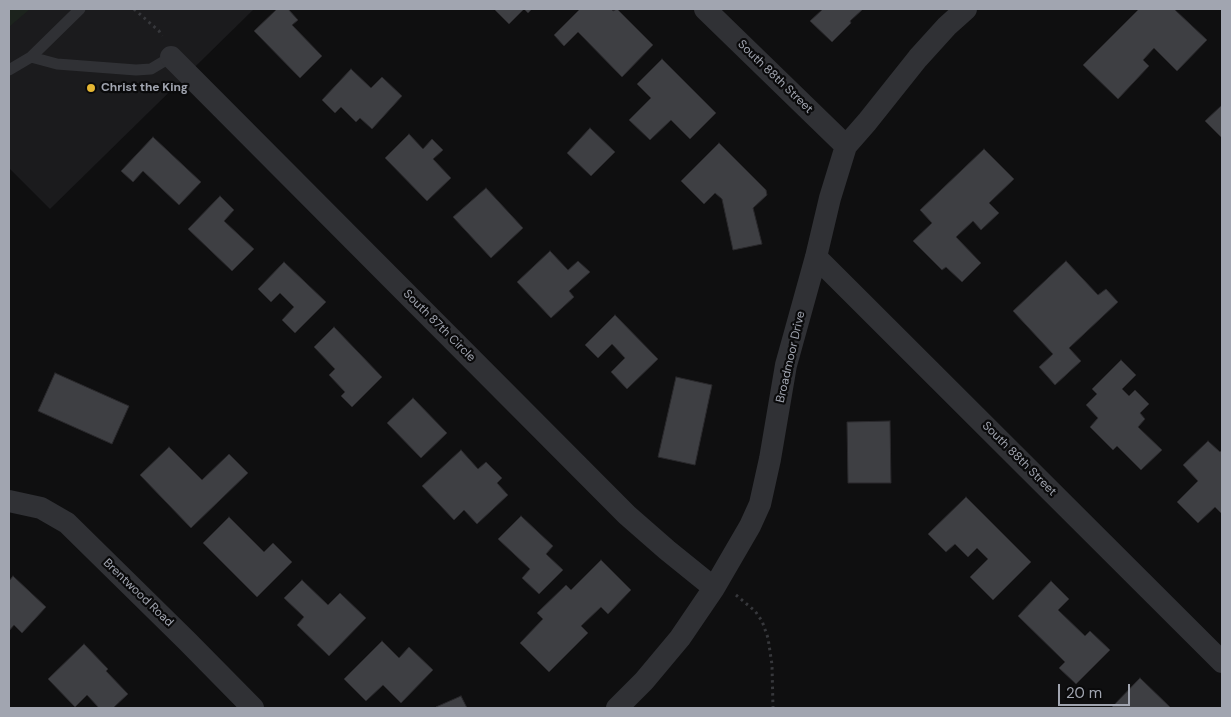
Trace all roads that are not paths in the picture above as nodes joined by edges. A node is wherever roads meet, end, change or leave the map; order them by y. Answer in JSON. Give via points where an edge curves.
{"nodes":[{"id":1,"x":80,"y":9,"type":"edge"},
{"id":2,"x":705,"y":9,"type":"edge"},
{"id":3,"x":966,"y":9,"type":"edge"},
{"id":4,"x":31,"y":57,"type":"junction"},
{"id":5,"x":172,"y":57,"type":"joint"},
{"id":6,"x":9,"y":70,"type":"edge"},
{"id":7,"x":846,"y":146,"type":"junction"},
{"id":8,"x":816,"y":257,"type":"junction"},
{"id":9,"x":9,"y":500,"type":"edge"},
{"id":10,"x":714,"y":588,"type":"junction"},
{"id":11,"x":1222,"y":662,"type":"edge"},
{"id":12,"x":253,"y":708,"type":"edge"},
{"id":13,"x":617,"y":708,"type":"edge"}],
"edges":[{"from":1,"to":4,"type":"lane"},
{"from":2,"to":7,"type":"street","name":"South 88th Street"},
{"from":3,"to":7,"type":"street","name":"Broadmoor Drive","via":[[946,26]]},
{"from":4,"to":5,"type":"lane","via":[[56,64],[136,70],[151,69]]},
{"from":4,"to":6,"type":"lane"},
{"from":5,"to":10,"type":"street","name":"South 87th Circle","via":[[627,515]]},
{"from":7,"to":8,"type":"street","name":"Broadmoor Drive"},
{"from":8,"to":10,"type":"street","name":"Broadmoor Drive","via":[[786,365],[760,504]]},
{"from":8,"to":11,"type":"street","name":"South 88th Street"},
{"from":9,"to":12,"type":"street","name":"Brentwood Road","via":[[41,508],[67,523]]},
{"from":10,"to":13,"type":"street","name":"Broadmoor Drive","via":[[680,638]]}]}
